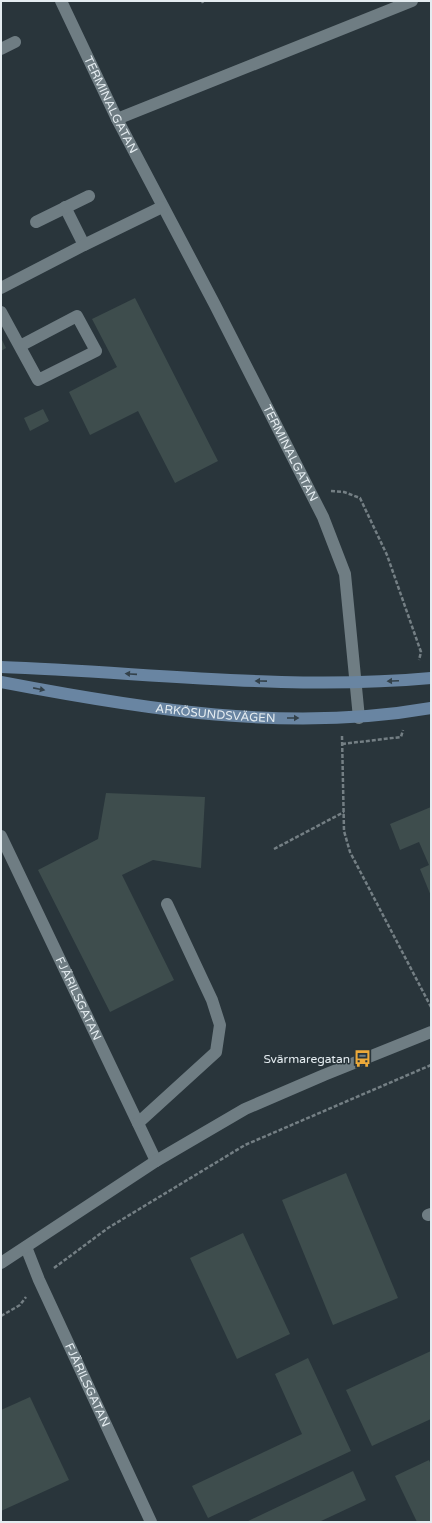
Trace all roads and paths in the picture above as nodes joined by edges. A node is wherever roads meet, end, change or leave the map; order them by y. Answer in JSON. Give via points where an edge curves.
{"nodes":[{"id":1,"x":61,"y":1,"type":"edge"},
{"id":2,"x":412,"y":1,"type":"edge"},
{"id":3,"x":15,"y":42,"type":"dead end"},
{"id":4,"x":1,"y":49,"type":"edge"},
{"id":5,"x":117,"y":119,"type":"junction"},
{"id":6,"x":89,"y":196,"type":"dead end"},
{"id":7,"x":65,"y":207,"type":"junction"},
{"id":8,"x":162,"y":207,"type":"junction"},
{"id":9,"x":36,"y":222,"type":"dead end"},
{"id":10,"x":84,"y":245,"type":"junction"},
{"id":11,"x":1,"y":288,"type":"edge"},
{"id":12,"x":1,"y":312,"type":"edge"},
{"id":13,"x":20,"y":346,"type":"junction"},
{"id":14,"x":309,"y":489,"type":"junction"},
{"id":15,"x":1,"y":667,"type":"edge"},
{"id":16,"x":431,"y":678,"type":"edge"},
{"id":17,"x":414,"y":680,"type":"junction"},
{"id":18,"x":1,"y":682,"type":"edge"},
{"id":19,"x":356,"y":682,"type":"junction"},
{"id":20,"x":431,"y":708,"type":"edge"},
{"id":21,"x":406,"y":713,"type":"junction"},
{"id":22,"x":342,"y":718,"type":"junction"},
{"id":23,"x":359,"y":718,"type":"junction"},
{"id":24,"x":342,"y":744,"type":"junction"},
{"id":25,"x":344,"y":812,"type":"junction"},
{"id":26,"x":1,"y":836,"type":"edge"},
{"id":27,"x":274,"y":848,"type":"dead end"},
{"id":28,"x":167,"y":904,"type":"dead end"},
{"id":29,"x":431,"y":1007,"type":"edge"},
{"id":30,"x":431,"y":1032,"type":"edge"},
{"id":31,"x":431,"y":1065,"type":"edge"},
{"id":32,"x":138,"y":1123,"type":"junction"},
{"id":33,"x":156,"y":1161,"type":"junction"},
{"id":34,"x":26,"y":1247,"type":"junction"},
{"id":35,"x":1,"y":1263,"type":"edge"},
{"id":36,"x":39,"y":1280,"type":"junction"},
{"id":37,"x":1,"y":1316,"type":"edge"},
{"id":38,"x":151,"y":1522,"type":"edge"}],
"edges":[{"from":1,"to":5,"type":"street","name":"TERMINALGATAN"},
{"from":2,"to":5,"type":"street"},
{"from":3,"to":4,"type":"street"},
{"from":5,"to":8,"type":"street","name":"TERMINALGATAN"},
{"from":6,"to":7,"type":"street"},
{"from":7,"to":9,"type":"street"},
{"from":7,"to":10,"type":"street"},
{"from":8,"to":10,"type":"street"},
{"from":8,"to":14,"type":"street","name":"TERMINALGATAN"},
{"from":10,"to":11,"type":"street"},
{"from":12,"to":13,"type":"street"},
{"from":13,"to":13,"type":"street","via":[[38,380],[96,351],[77,316]]},
{"from":14,"to":17,"type":"path","via":[[344,492],[360,498],[387,555],[421,652]]},
{"from":14,"to":19,"type":"street","name":"TERMINALGATAN","via":[[345,574]]},
{"from":19,"to":15,"type":"main road","one_way":true,"via":[[247,681]]},
{"from":16,"to":17,"type":"main road"},
{"from":17,"to":19,"type":"main road","one_way":true},
{"from":18,"to":22,"type":"main road","name":"ARKÖSUNDSVÄGEN","one_way":true,"via":[[173,711],[274,718]]},
{"from":19,"to":23,"type":"street","name":"TERMINALGATAN"},
{"from":20,"to":21,"type":"main road","name":"ARKÖSUNDSVÄGEN"},
{"from":21,"to":23,"type":"main road","name":"ARKÖSUNDSVÄGEN"},
{"from":21,"to":24,"type":"path","via":[[401,737]]},
{"from":22,"to":23,"type":"main road","name":"ARKÖSUNDSVÄGEN"},
{"from":22,"to":24,"type":"path"},
{"from":24,"to":25,"type":"path"},
{"from":25,"to":27,"type":"path"},
{"from":25,"to":29,"type":"path","via":[[344,831],[350,852]]},
{"from":26,"to":32,"type":"street","name":"FJÄRILSGATAN"},
{"from":28,"to":32,"type":"street","via":[[212,1000],[220,1025],[216,1052]]},
{"from":30,"to":33,"type":"street","via":[[324,1074],[245,1109]]},
{"from":31,"to":36,"type":"path","via":[[245,1145],[108,1228]]},
{"from":32,"to":33,"type":"street","name":"FJÄRILSGATAN"},
{"from":33,"to":34,"type":"street"},
{"from":34,"to":35,"type":"street"},
{"from":34,"to":36,"type":"street","name":"FJÄRILSGATAN"},
{"from":36,"to":37,"type":"path","via":[[20,1305]]},
{"from":36,"to":38,"type":"street","name":"FJÄRILSGATAN"}]}
